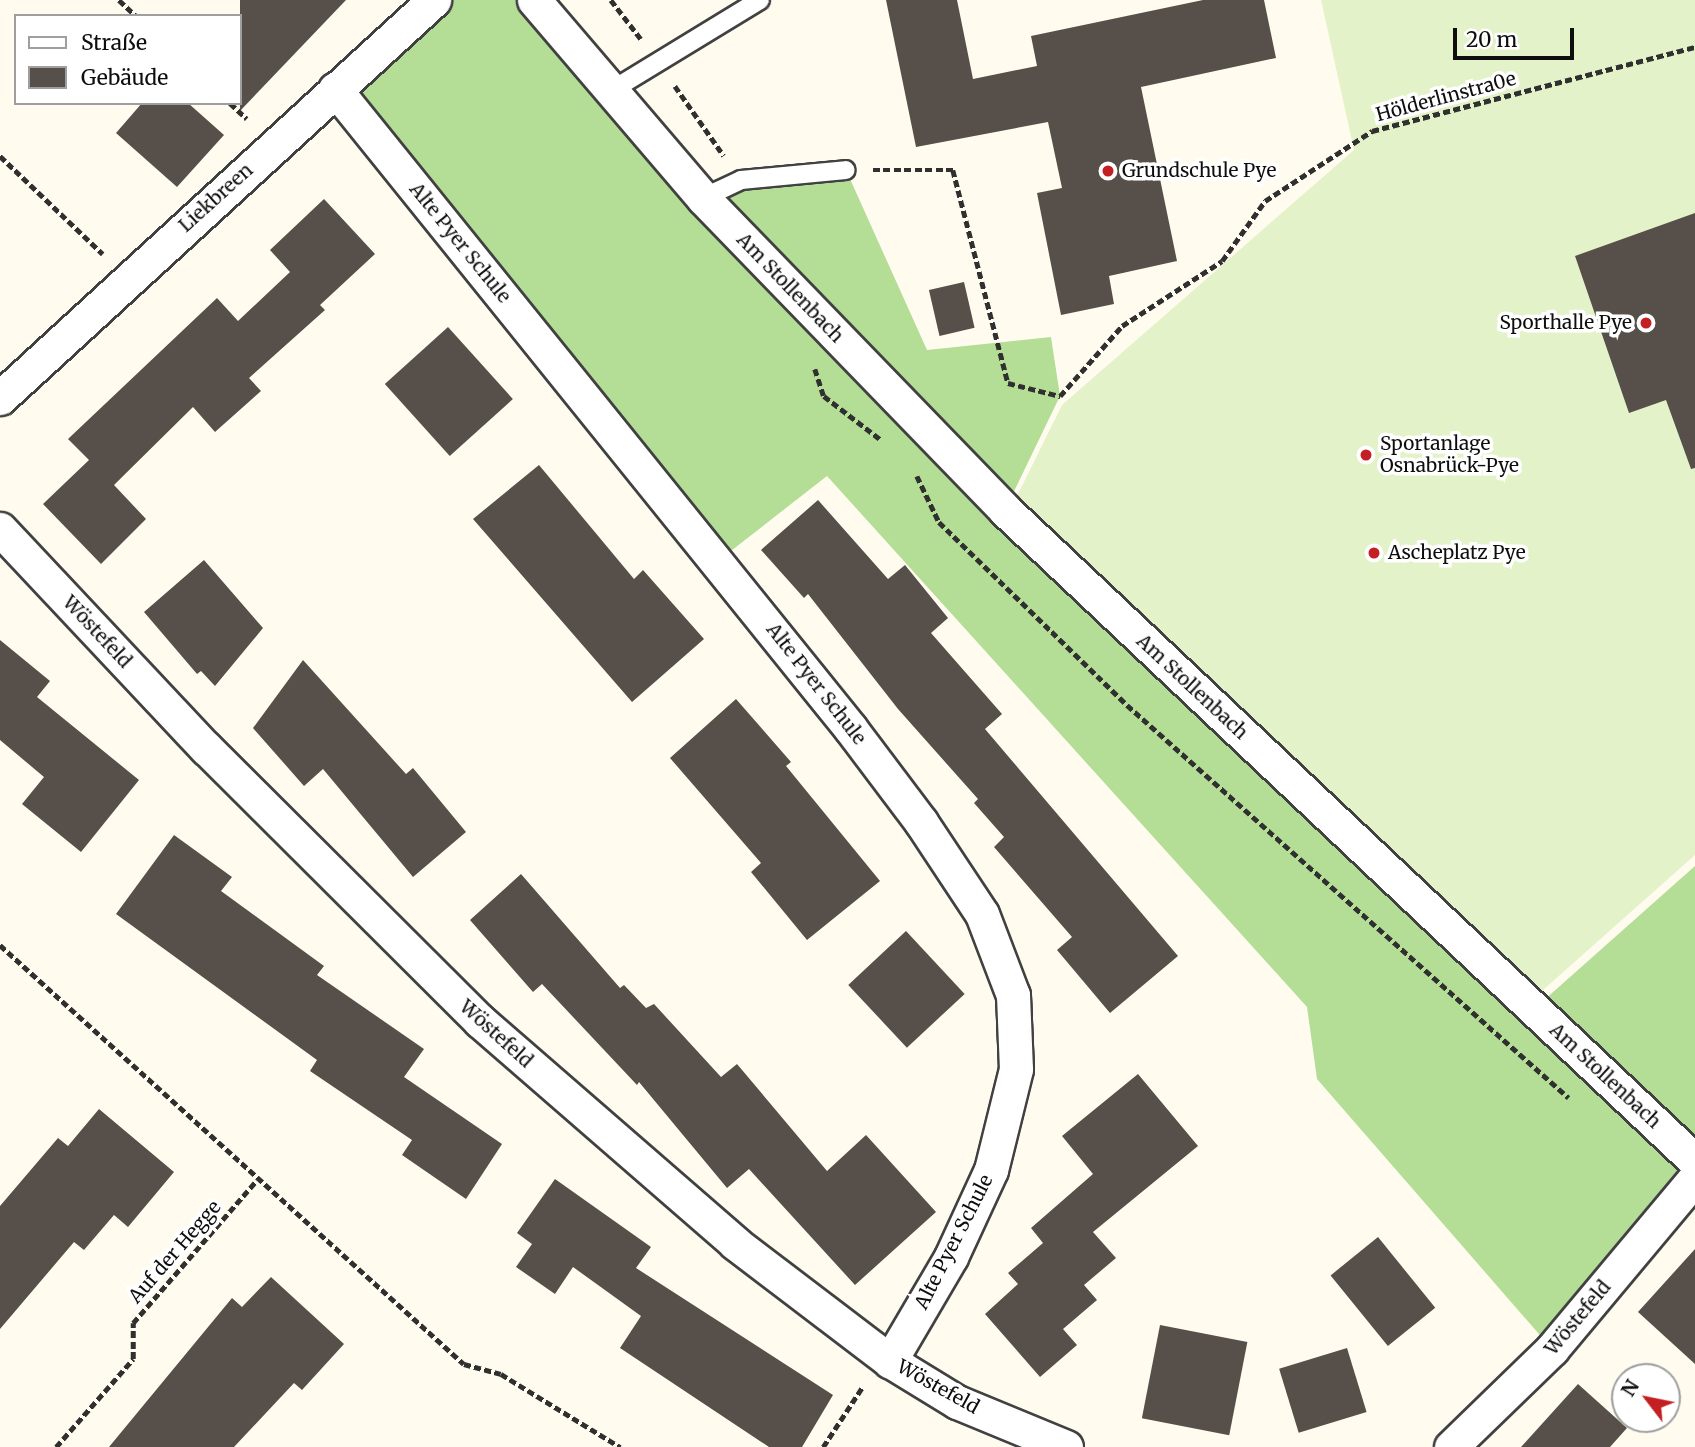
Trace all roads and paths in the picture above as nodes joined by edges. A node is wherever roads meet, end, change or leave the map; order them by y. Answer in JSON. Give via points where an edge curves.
{"nodes":[{"id":1,"x":119,"y":0,"type":"edge"},
{"id":2,"x":434,"y":0,"type":"edge"},
{"id":3,"x":534,"y":0,"type":"edge"},
{"id":4,"x":760,"y":0,"type":"edge"},
{"id":5,"x":134,"y":14,"type":"edge"},
{"id":6,"x":1695,"y":47,"type":"edge"},
{"id":7,"x":335,"y":89,"type":"junction"},
{"id":8,"x":614,"y":89,"type":"junction"},
{"id":9,"x":0,"y":156,"type":"edge"},
{"id":10,"x":846,"y":170,"type":"joint"},
{"id":11,"x":704,"y":198,"type":"junction"},
{"id":12,"x":129,"y":278,"type":"junction"},
{"id":13,"x":0,"y":398,"type":"edge"},
{"id":14,"x":0,"y":529,"type":"edge"},
{"id":15,"x":0,"y":945,"type":"edge"},
{"id":16,"x":1695,"y":1161,"type":"edge"},
{"id":17,"x":1695,"y":1178,"type":"edge"},
{"id":18,"x":257,"y":1180,"type":"junction"},
{"id":19,"x":890,"y":1361,"type":"junction"},
{"id":20,"x":56,"y":1447,"type":"edge"},
{"id":21,"x":620,"y":1447,"type":"edge"},
{"id":22,"x":823,"y":1447,"type":"edge"},
{"id":23,"x":1066,"y":1447,"type":"edge"},
{"id":24,"x":1451,"y":1447,"type":"edge"}],
"edges":[{"from":1,"to":5,"type":"path"},
{"from":2,"to":7,"type":"street","name":"Liekbreen"},
{"from":3,"to":8,"type":"street","name":"Am Stollenbach"},
{"from":4,"to":8,"type":"lane"},
{"from":6,"to":10,"type":"path","name":"Hölderlinstra0e","via":[[1372,131],[1265,201],[1222,261],[1122,326],[1060,396],[1008,383],[953,170]]},
{"from":7,"to":12,"type":"street","name":"Liekbreen"},
{"from":7,"to":19,"type":"street","name":"Alte Pyer Schule","via":[[835,708],[921,821],[982,914],[1013,995],[1016,1069],[991,1170],[951,1257]]},
{"from":8,"to":11,"type":"street","name":"Am Stollenbach"},
{"from":9,"to":12,"type":"path"},
{"from":10,"to":11,"type":"lane","via":[[741,180]]},
{"from":11,"to":16,"type":"street","name":"Am Stollenbach","via":[[1004,510]]},
{"from":12,"to":13,"type":"street","name":"Liekbreen"},
{"from":14,"to":19,"type":"street","name":"Wöstefeld","via":[[206,748],[480,1021],[735,1243]]},
{"from":15,"to":18,"type":"path","via":[[229,1147]]},
{"from":17,"to":24,"type":"street","name":"Wöstefeld","via":[[1552,1349]]},
{"from":18,"to":20,"type":"path","name":"Auf der Hegge","via":[[133,1323],[133,1359]]},
{"from":18,"to":21,"type":"path","via":[[464,1364],[501,1374]]},
{"from":19,"to":22,"type":"path","via":[[864,1383]]},
{"from":19,"to":23,"type":"street","name":"Wöstefeld","via":[[957,1402]]}]}
